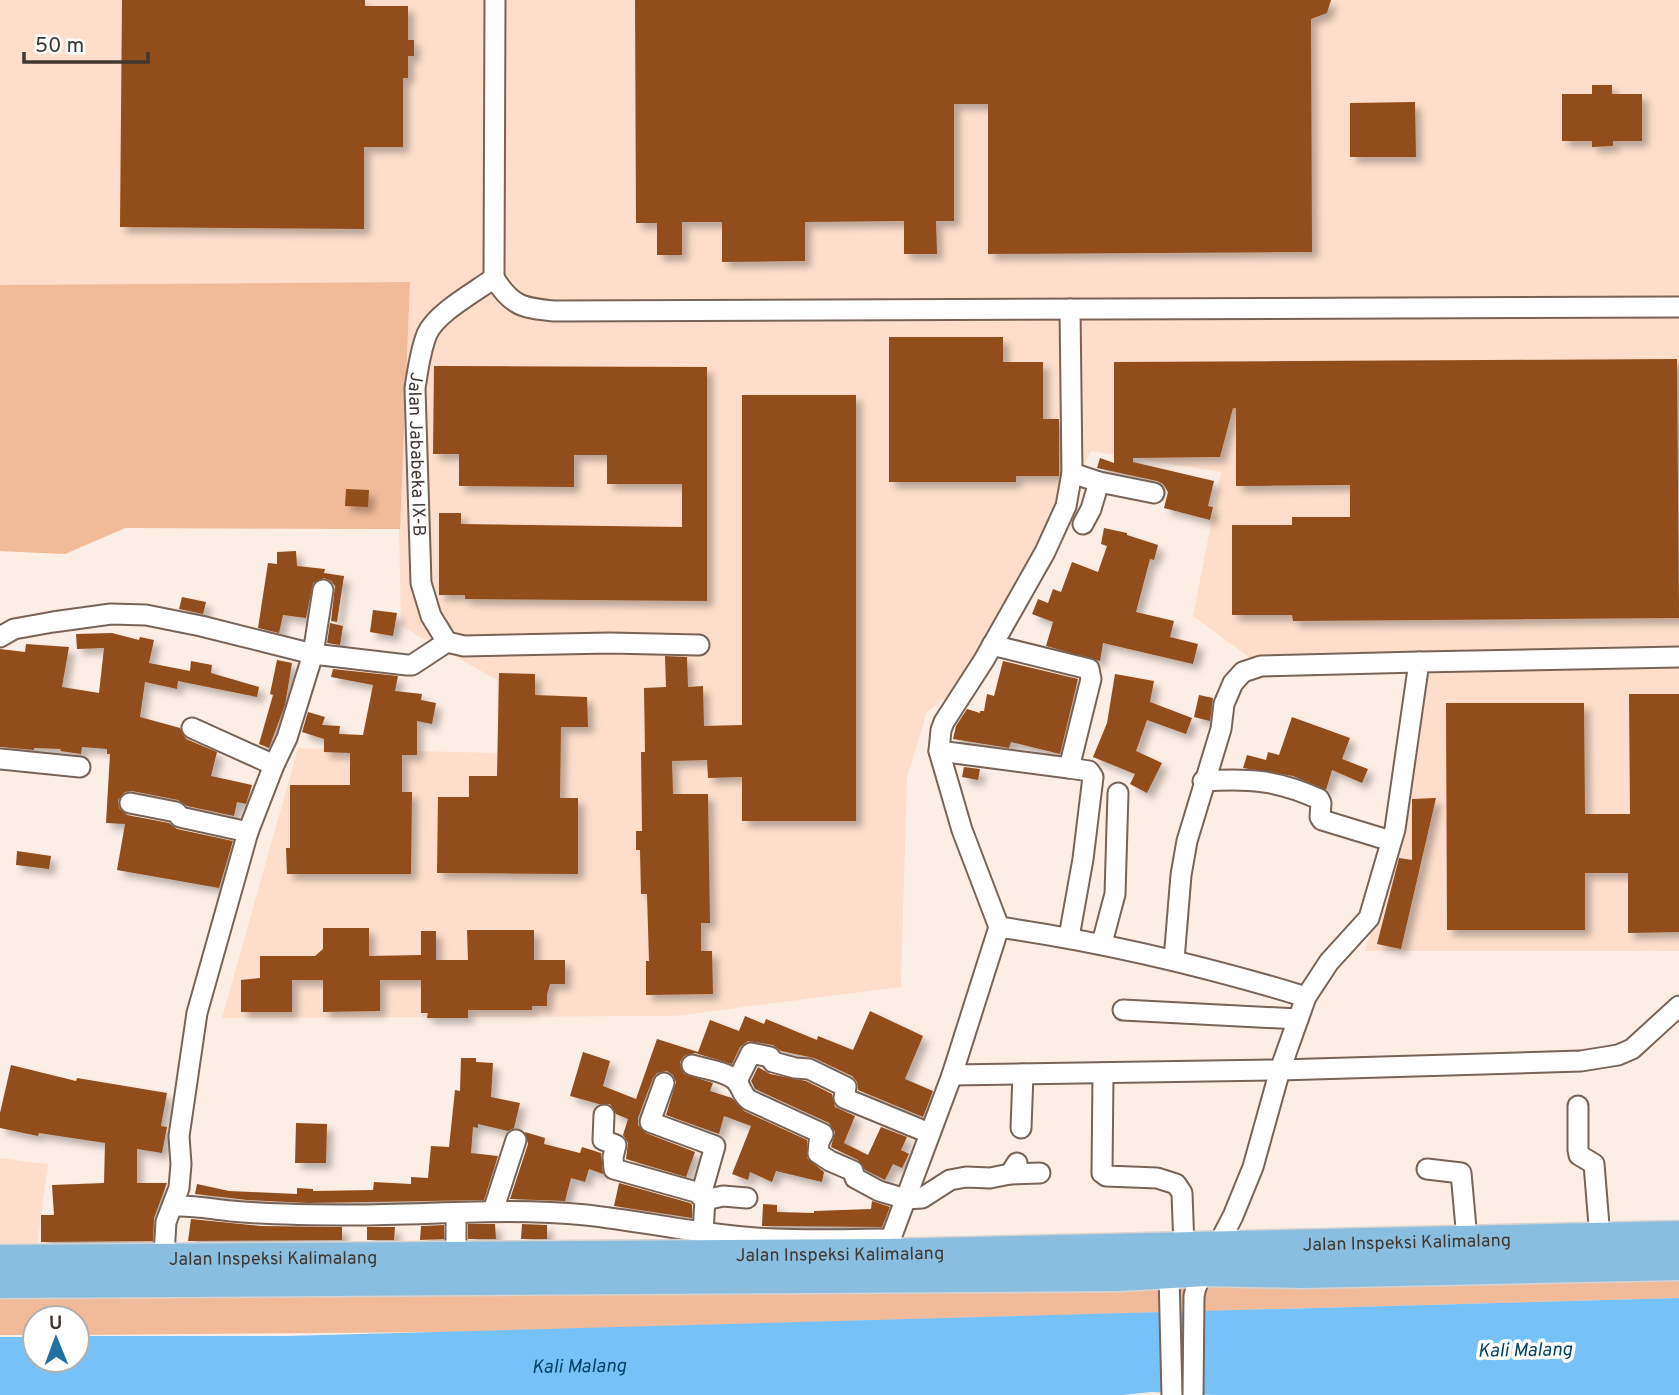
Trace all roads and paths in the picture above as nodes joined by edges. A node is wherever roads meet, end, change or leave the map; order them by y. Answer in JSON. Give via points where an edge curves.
{"nodes":[{"id":1,"x":495,"y":0,"type":"edge"},
{"id":2,"x":494,"y":278,"type":"junction"},
{"id":3,"x":1679,"y":307,"type":"edge"},
{"id":4,"x":1070,"y":309,"type":"junction"},
{"id":5,"x":1072,"y":473,"type":"junction"},
{"id":6,"x":1099,"y":482,"type":"junction"},
{"id":7,"x":1154,"y":493,"type":"dead end"},
{"id":8,"x":1083,"y":524,"type":"dead end"},
{"id":9,"x":323,"y":590,"type":"dead end"},
{"id":10,"x":0,"y":637,"type":"edge"},
{"id":11,"x":447,"y":642,"type":"junction"},
{"id":12,"x":699,"y":645,"type":"dead end"},
{"id":13,"x":992,"y":645,"type":"junction"},
{"id":14,"x":313,"y":654,"type":"junction"},
{"id":15,"x":1679,"y":657,"type":"edge"},
{"id":16,"x":1419,"y":662,"type":"junction"},
{"id":17,"x":192,"y":729,"type":"dead end"},
{"id":18,"x":939,"y":751,"type":"junction"},
{"id":19,"x":0,"y":759,"type":"edge"},
{"id":20,"x":274,"y":765,"type":"junction"},
{"id":21,"x":80,"y":767,"type":"dead end"},
{"id":22,"x":1069,"y":768,"type":"junction"},
{"id":23,"x":1203,"y":781,"type":"junction"},
{"id":24,"x":1118,"y":793,"type":"dead end"},
{"id":25,"x":130,"y":803,"type":"dead end"},
{"id":26,"x":248,"y":832,"type":"junction"},
{"id":27,"x":1391,"y":841,"type":"junction"},
{"id":28,"x":999,"y":927,"type":"junction"},
{"id":29,"x":1069,"y":937,"type":"junction"},
{"id":30,"x":1102,"y":943,"type":"junction"},
{"id":31,"x":1174,"y":960,"type":"junction"},
{"id":32,"x":1306,"y":997,"type":"junction"},
{"id":33,"x":1679,"y":1006,"type":"edge"},
{"id":34,"x":1123,"y":1010,"type":"dead end"},
{"id":35,"x":1298,"y":1019,"type":"junction"},
{"id":36,"x":692,"y":1065,"type":"dead end"},
{"id":37,"x":1280,"y":1070,"type":"junction"},
{"id":38,"x":1103,"y":1073,"type":"junction"},
{"id":39,"x":1023,"y":1074,"type":"junction"},
{"id":40,"x":952,"y":1075,"type":"junction"},
{"id":41,"x":737,"y":1081,"type":"junction"},
{"id":42,"x":664,"y":1083,"type":"dead end"},
{"id":43,"x":1578,"y":1106,"type":"dead end"},
{"id":44,"x":604,"y":1115,"type":"dead end"},
{"id":45,"x":1021,"y":1128,"type":"dead end"},
{"id":46,"x":929,"y":1133,"type":"junction"},
{"id":47,"x":516,"y":1140,"type":"dead end"},
{"id":48,"x":1427,"y":1169,"type":"dead end"},
{"id":49,"x":1040,"y":1173,"type":"dead end"},
{"id":50,"x":747,"y":1198,"type":"dead end"},
{"id":51,"x":906,"y":1199,"type":"junction"},
{"id":52,"x":705,"y":1200,"type":"junction"},
{"id":53,"x":173,"y":1206,"type":"junction"},
{"id":54,"x":494,"y":1211,"type":"junction"},
{"id":55,"x":456,"y":1213,"type":"junction"},
{"id":56,"x":639,"y":1224,"type":"junction"},
{"id":57,"x":703,"y":1232,"type":"junction"},
{"id":58,"x":1679,"y":1236,"type":"edge"},
{"id":59,"x":1600,"y":1238,"type":"junction"},
{"id":60,"x":889,"y":1246,"type":"junction"},
{"id":61,"x":1184,"y":1247,"type":"junction"},
{"id":62,"x":1468,"y":1255,"type":"junction"},
{"id":63,"x":638,"y":1256,"type":"junction"},
{"id":64,"x":456,"y":1257,"type":"junction"},
{"id":65,"x":0,"y":1260,"type":"edge"},
{"id":66,"x":1679,"y":1265,"type":"edge"},
{"id":67,"x":163,"y":1270,"type":"junction"},
{"id":68,"x":1205,"y":1271,"type":"junction"},
{"id":69,"x":0,"y":1283,"type":"edge"},
{"id":70,"x":1168,"y":1283,"type":"junction"},
{"id":71,"x":1171,"y":1395,"type":"edge"},
{"id":72,"x":1193,"y":1395,"type":"edge"}],
"edges":[{"from":1,"to":2,"type":"street"},
{"from":2,"to":4,"type":"street","via":[[514,303],[534,309]]},
{"from":2,"to":11,"type":"street","name":"Jalan Jababeka IX-B","via":[[438,319],[428,332],[415,388],[421,583],[431,617]]},
{"from":3,"to":4,"type":"street"},
{"from":4,"to":5,"type":"street"},
{"from":5,"to":6,"type":"street"},
{"from":5,"to":13,"type":"street","via":[[1058,528]]},
{"from":6,"to":7,"type":"street"},
{"from":6,"to":8,"type":"street"},
{"from":9,"to":14,"type":"street"},
{"from":10,"to":14,"type":"street","via":[[14,629],[52,622],[111,614],[146,615]]},
{"from":11,"to":12,"type":"street","via":[[464,646]]},
{"from":11,"to":14,"type":"street","via":[[412,665]]},
{"from":13,"to":18,"type":"street","via":[[944,722]]},
{"from":13,"to":22,"type":"street","via":[[1089,669],[1091,679]]},
{"from":14,"to":20,"type":"street"},
{"from":15,"to":16,"type":"street"},
{"from":16,"to":23,"type":"street","via":[[1261,666],[1242,673],[1224,704],[1221,729]]},
{"from":16,"to":27,"type":"street"},
{"from":17,"to":20,"type":"street"},
{"from":18,"to":22,"type":"street"},
{"from":18,"to":28,"type":"street","via":[[966,842]]},
{"from":19,"to":21,"type":"street"},
{"from":20,"to":26,"type":"street"},
{"from":22,"to":29,"type":"street","via":[[1089,771],[1093,777]]},
{"from":23,"to":27,"type":"street","via":[[1246,778],[1279,784],[1319,799],[1322,820]]},
{"from":23,"to":31,"type":"street","via":[[1181,876]]},
{"from":24,"to":30,"type":"street","via":[[1115,894]]},
{"from":25,"to":26,"type":"street"},
{"from":26,"to":53,"type":"street","via":[[197,1013],[179,1136],[180,1188]]},
{"from":27,"to":32,"type":"street","via":[[1369,918],[1329,962]]},
{"from":28,"to":29,"type":"street"},
{"from":28,"to":40,"type":"street"},
{"from":29,"to":30,"type":"street"},
{"from":30,"to":31,"type":"street"},
{"from":31,"to":32,"type":"street"},
{"from":32,"to":35,"type":"street"},
{"from":33,"to":37,"type":"street","via":[[1632,1049],[1581,1061]]},
{"from":34,"to":35,"type":"street"},
{"from":35,"to":37,"type":"street"},
{"from":36,"to":41,"type":"street"},
{"from":37,"to":38,"type":"street"},
{"from":37,"to":68,"type":"street","via":[[1253,1167]]},
{"from":38,"to":39,"type":"street"},
{"from":38,"to":61,"type":"street","via":[[1102,1173],[1176,1184],[1182,1193]]},
{"from":39,"to":40,"type":"street"},
{"from":39,"to":45,"type":"street"},
{"from":40,"to":46,"type":"street"},
{"from":41,"to":46,"type":"street","via":[[751,1053],[770,1057],[773,1062],[809,1069],[846,1087],[844,1098]]},
{"from":41,"to":51,"type":"street","via":[[741,1094],[749,1100],[823,1133],[818,1153],[879,1191]]},
{"from":42,"to":52,"type":"street","via":[[650,1122],[715,1146]]},
{"from":43,"to":59,"type":"street","via":[[1578,1150],[1594,1164]]},
{"from":44,"to":52,"type":"street","via":[[603,1140],[616,1145],[614,1169],[696,1192]]},
{"from":46,"to":51,"type":"street"},
{"from":47,"to":54,"type":"street"},
{"from":48,"to":62,"type":"street","via":[[1461,1173]]},
{"from":49,"to":51,"type":"street","via":[[1014,1169],[990,1178],[950,1180],[922,1198]]},
{"from":50,"to":52,"type":"street"},
{"from":51,"to":60,"type":"street"},
{"from":52,"to":57,"type":"street"},
{"from":53,"to":55,"type":"street","via":[[278,1214]]},
{"from":53,"to":67,"type":"street","via":[[168,1213]]},
{"from":54,"to":55,"type":"street"},
{"from":54,"to":56,"type":"street","via":[[586,1215]]},
{"from":55,"to":64,"type":"street"},
{"from":56,"to":57,"type":"street"},
{"from":56,"to":63,"type":"street"},
{"from":57,"to":60,"type":"street"},
{"from":58,"to":59,"type":"main road","name":"Jalan Inspeksi Kalimalang"},
{"from":59,"to":62,"type":"main road","name":"Jalan Inspeksi Kalimalang"},
{"from":60,"to":61,"type":"main road","name":"Jalan Inspeksi Kalimalang"},
{"from":60,"to":63,"type":"main road","name":"Jalan Inspeksi Kalimalang"},
{"from":61,"to":68,"type":"main road","name":"Jalan Inspeksi Kalimalang"},
{"from":62,"to":66,"type":"main road","name":"Jalan Inspeksi Kalimalang"},
{"from":62,"to":68,"type":"main road","name":"Jalan Inspeksi Kalimalang","via":[[1302,1273]]},
{"from":63,"to":64,"type":"main road","name":"Jalan Inspeksi Kalimalang"},
{"from":64,"to":67,"type":"main road","name":"Jalan Inspeksi Kalimalang"},
{"from":65,"to":67,"type":"main road","name":"Jalan Inspeksi Kalimalang"},
{"from":67,"to":69,"type":"main road","name":"Jalan Inspeksi Kalimalang"},
{"from":67,"to":70,"type":"main road","name":"Jalan Inspeksi Kalimalang"},
{"from":68,"to":70,"type":"main road","name":"Jalan Inspeksi Kalimalang"},
{"from":68,"to":72,"type":"street"},
{"from":70,"to":71,"type":"street"}]}
